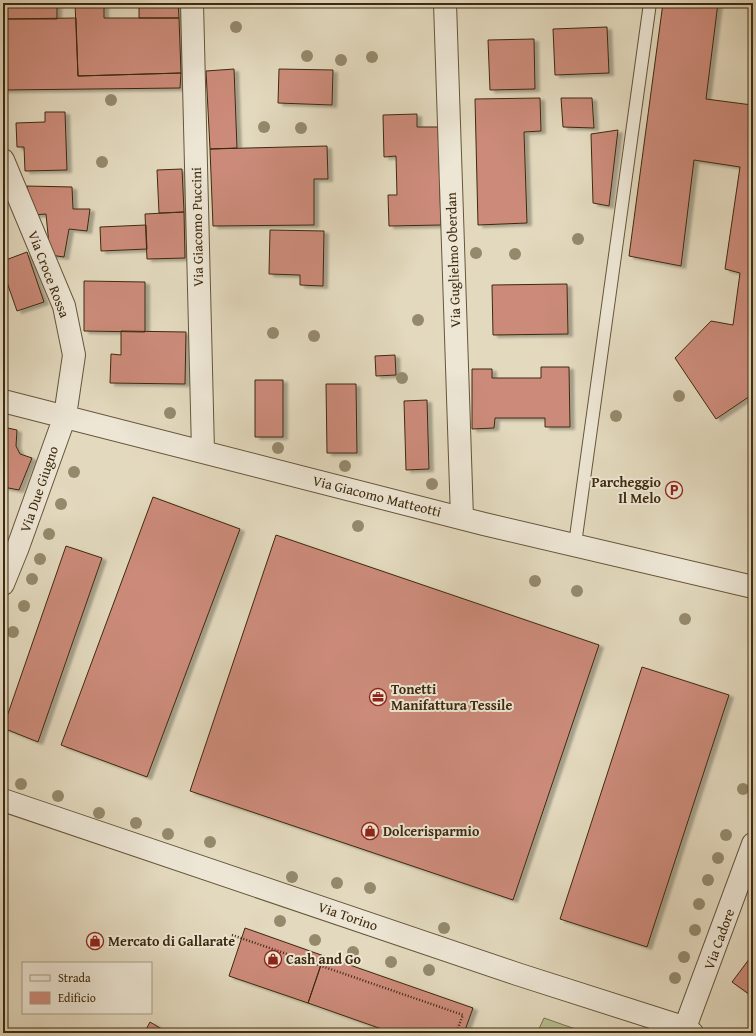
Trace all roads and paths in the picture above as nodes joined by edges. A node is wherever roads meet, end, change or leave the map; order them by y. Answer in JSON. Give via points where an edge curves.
{"nodes":[{"id":1,"x":192,"y":3,"type":"edge"},
{"id":2,"x":445,"y":3,"type":"edge"},
{"id":3,"x":650,"y":3,"type":"edge"},
{"id":4,"x":3,"y":160,"type":"edge"},
{"id":5,"x":3,"y":401,"type":"edge"},
{"id":6,"x":65,"y":416,"type":"junction"},
{"id":7,"x":203,"y":452,"type":"junction"},
{"id":8,"x":462,"y":518,"type":"junction"},
{"id":9,"x":575,"y":544,"type":"junction"},
{"id":10,"x":3,"y":584,"type":"edge"},
{"id":11,"x":753,"y":587,"type":"edge"},
{"id":12,"x":3,"y":800,"type":"edge"},
{"id":13,"x":753,"y":844,"type":"edge"},
{"id":14,"x":232,"y":935,"type":"dead end"},
{"id":15,"x":687,"y":1031,"type":"edge"},
{"id":16,"x":456,"y":1033,"type":"edge"}],
"edges":[{"from":1,"to":7,"type":"street","name":"Via Giacomo Puccini"},
{"from":2,"to":8,"type":"street","name":"Via Guglielmo Oberdan"},
{"from":3,"to":9,"type":"lane"},
{"from":4,"to":6,"type":"street","name":"Via Croce Rossa","via":[[64,306],[74,355]]},
{"from":5,"to":6,"type":"street","name":"Via Giacomo Matteotti"},
{"from":6,"to":7,"type":"street","name":"Via Giacomo Matteotti"},
{"from":6,"to":10,"type":"street","name":"Via Due Giugno"},
{"from":7,"to":8,"type":"street","name":"Via Giacomo Matteotti"},
{"from":8,"to":9,"type":"street","name":"Via Giacomo Matteotti"},
{"from":9,"to":11,"type":"street","name":"Via Giacomo Matteotti"},
{"from":12,"to":15,"type":"street","name":"Via Torino"},
{"from":13,"to":15,"type":"street","name":"Via Cadore"},
{"from":14,"to":16,"type":"path","via":[[463,1015]]}]}
